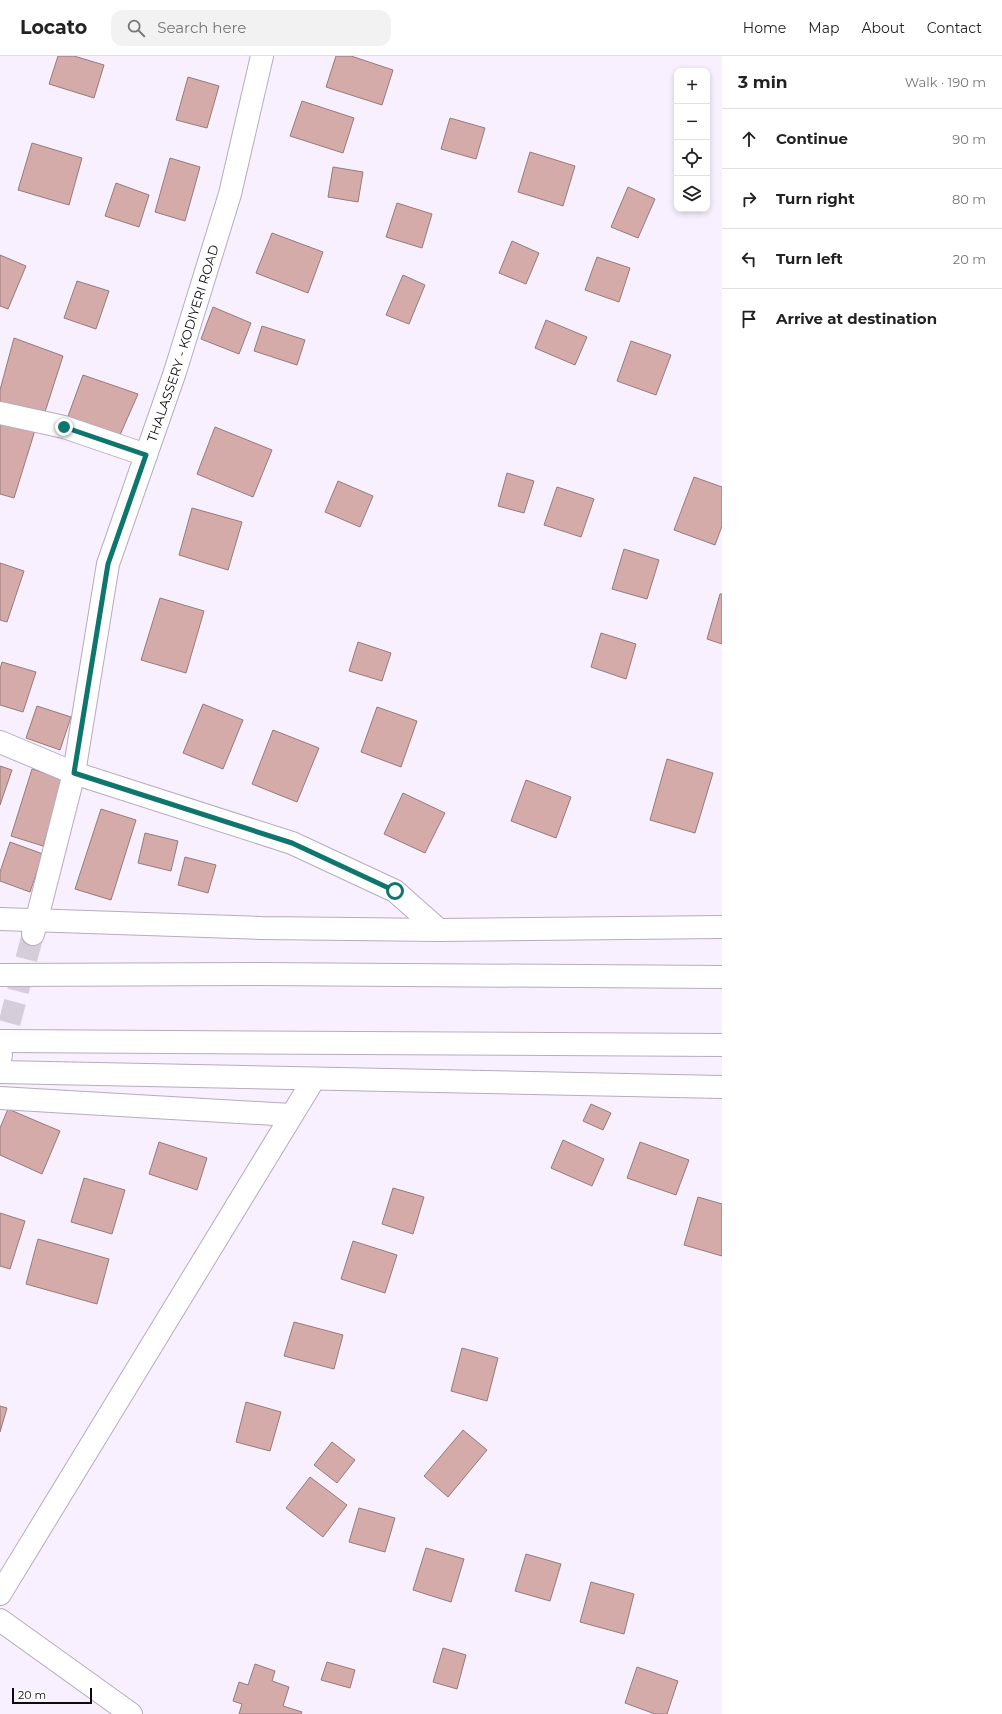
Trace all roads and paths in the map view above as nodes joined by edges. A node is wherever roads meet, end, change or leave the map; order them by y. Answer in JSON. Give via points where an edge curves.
{"nodes":[{"id":1,"x":262,"y":56,"type":"edge"},
{"id":2,"x":0,"y":413,"type":"edge"},
{"id":3,"x":146,"y":455,"type":"junction"},
{"id":4,"x":0,"y":742,"type":"edge"},
{"id":5,"x":74,"y":773,"type":"junction"},
{"id":6,"x":0,"y":919,"type":"edge"},
{"id":7,"x":36,"y":926,"type":"junction"},
{"id":8,"x":722,"y":927,"type":"edge"},
{"id":9,"x":439,"y":930,"type":"junction"},
{"id":10,"x":0,"y":975,"type":"edge"},
{"id":11,"x":722,"y":977,"type":"edge"},
{"id":12,"x":722,"y":1045,"type":"edge"},
{"id":13,"x":0,"y":1057,"type":"edge"},
{"id":14,"x":314,"y":1079,"type":"junction"},
{"id":15,"x":722,"y":1087,"type":"edge"},
{"id":16,"x":0,"y":1098,"type":"edge"},
{"id":17,"x":291,"y":1115,"type":"junction"},
{"id":18,"x":0,"y":1594,"type":"edge"},
{"id":19,"x":0,"y":1620,"type":"edge"},
{"id":20,"x":131,"y":1714,"type":"edge"}],
"edges":[{"from":1,"to":3,"type":"main road","name":"THALASSERY - KODIYERI ROAD","via":[[230,194],[175,372]]},
{"from":2,"to":3,"type":"main road","via":[[64,427]]},
{"from":3,"to":5,"type":"main road","name":"THALASSERY - KODIYERI ROAD","via":[[108,564]]},
{"from":4,"to":5,"type":"main road"},
{"from":5,"to":7,"type":"main road","name":"THALASSERY - KODIYERI ROAD"},
{"from":5,"to":9,"type":"main road","via":[[292,843],[395,891]]},
{"from":6,"to":7,"type":"main road"},
{"from":7,"to":9,"type":"main road"},
{"from":8,"to":9,"type":"main road"},
{"from":10,"to":11,"type":"main road"},
{"from":12,"to":13,"type":"main road"},
{"from":13,"to":14,"type":"main road"},
{"from":14,"to":15,"type":"main road"},
{"from":14,"to":17,"type":"main road"},
{"from":16,"to":17,"type":"main road"},
{"from":17,"to":18,"type":"main road"},
{"from":19,"to":20,"type":"main road"}]}
